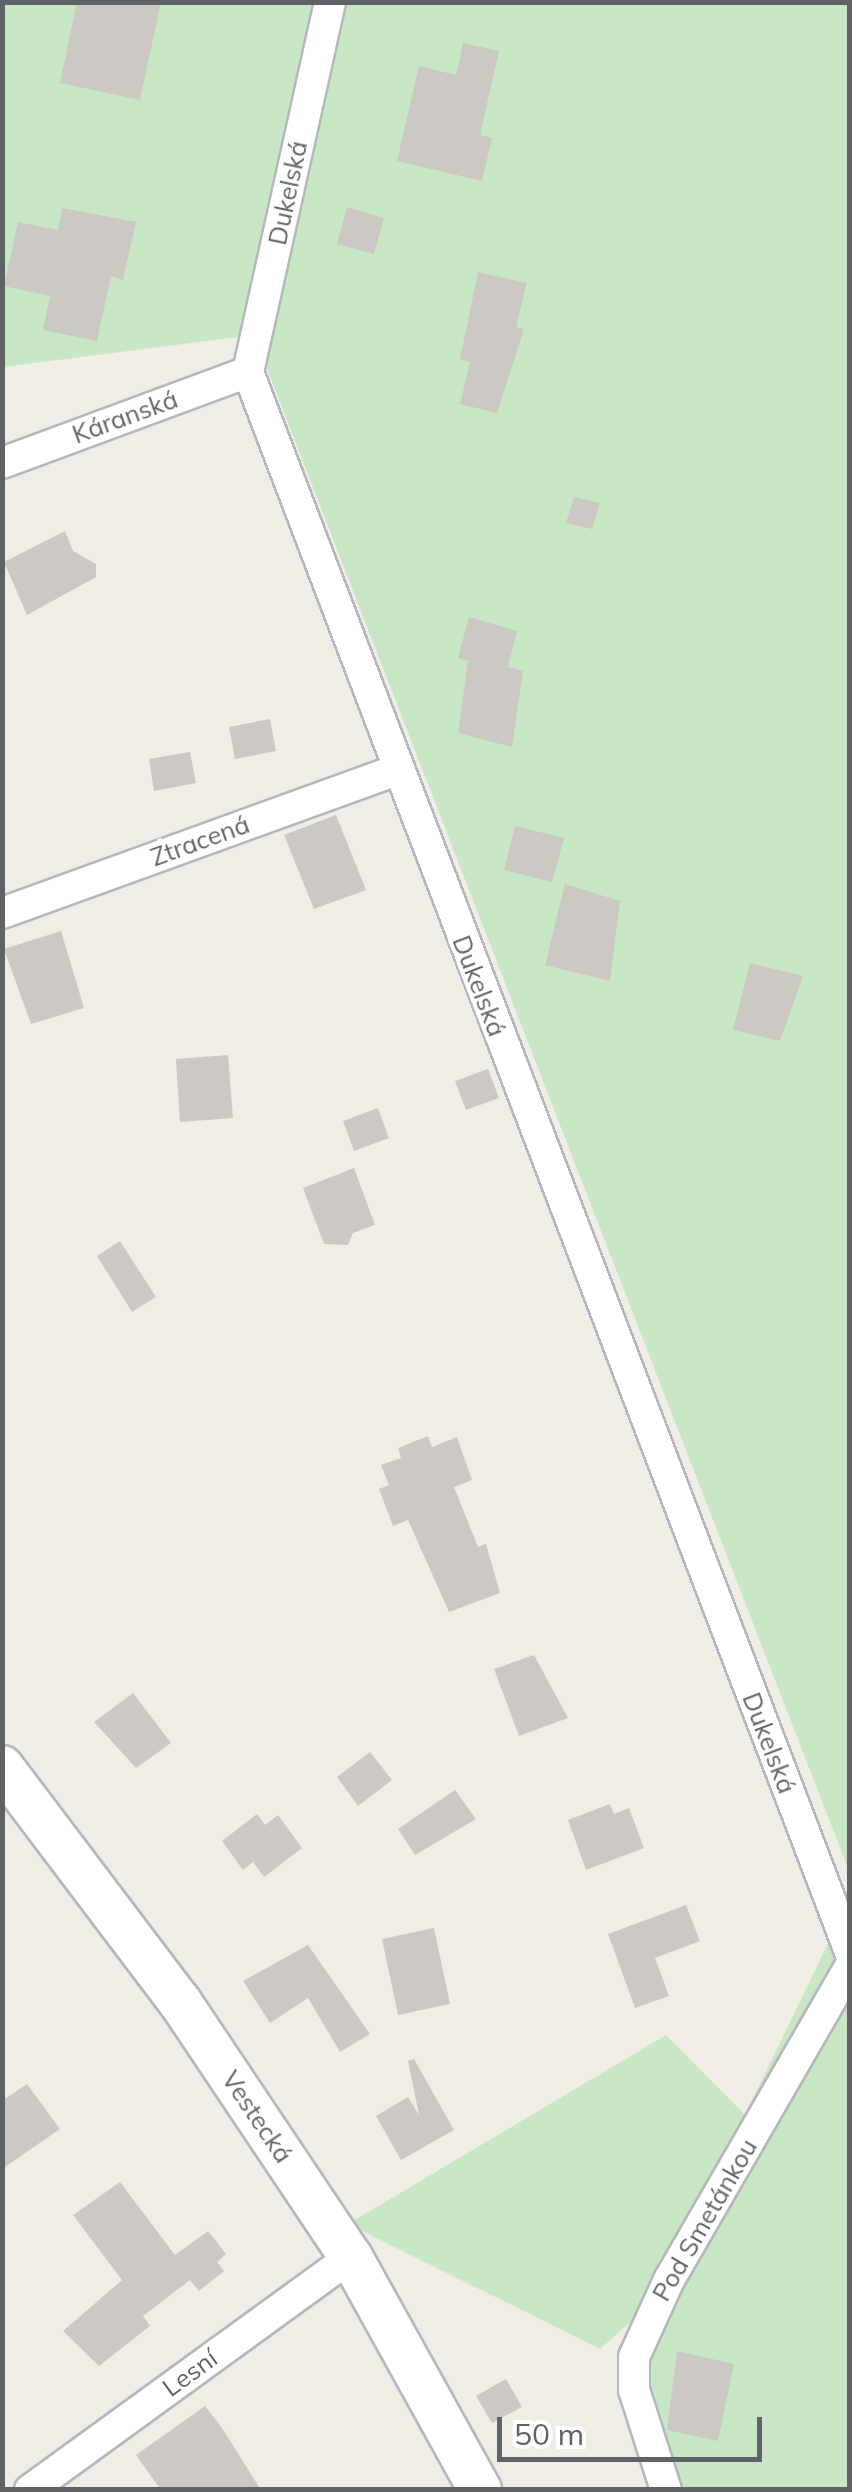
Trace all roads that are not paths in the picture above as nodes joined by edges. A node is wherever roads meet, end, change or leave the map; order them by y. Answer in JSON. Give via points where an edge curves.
{"nodes":[{"id":1,"x":330,"y":2,"type":"edge"},
{"id":2,"x":248,"y":372,"type":"junction"},
{"id":3,"x":2,"y":463,"type":"edge"},
{"id":4,"x":397,"y":770,"type":"junction"},
{"id":5,"x":2,"y":913,"type":"edge"},
{"id":6,"x":2,"y":1767,"type":"edge"},
{"id":7,"x":850,"y":1952,"type":"edge"},
{"id":8,"x":850,"y":1966,"type":"edge"},
{"id":9,"x":351,"y":2258,"type":"junction"},
{"id":10,"x":30,"y":2490,"type":"edge"},
{"id":11,"x":480,"y":2490,"type":"edge"},
{"id":12,"x":666,"y":2490,"type":"edge"}],
"edges":[{"from":1,"to":2,"type":"street","name":"Dukelská"},
{"from":2,"to":3,"type":"street","name":"Káranská"},
{"from":2,"to":4,"type":"street","name":"Dukelská"},
{"from":4,"to":5,"type":"street","name":"Ztracená"},
{"from":4,"to":7,"type":"street","name":"Dukelská"},
{"from":6,"to":9,"type":"street","name":"Vestecká","via":[[180,2002]]},
{"from":8,"to":12,"type":"street","name":"Pod Smetánkou","via":[[669,2280],[634,2357],[634,2390]]},
{"from":9,"to":10,"type":"street","name":"Lesní"},
{"from":9,"to":11,"type":"street","name":"Vestecká"}]}
